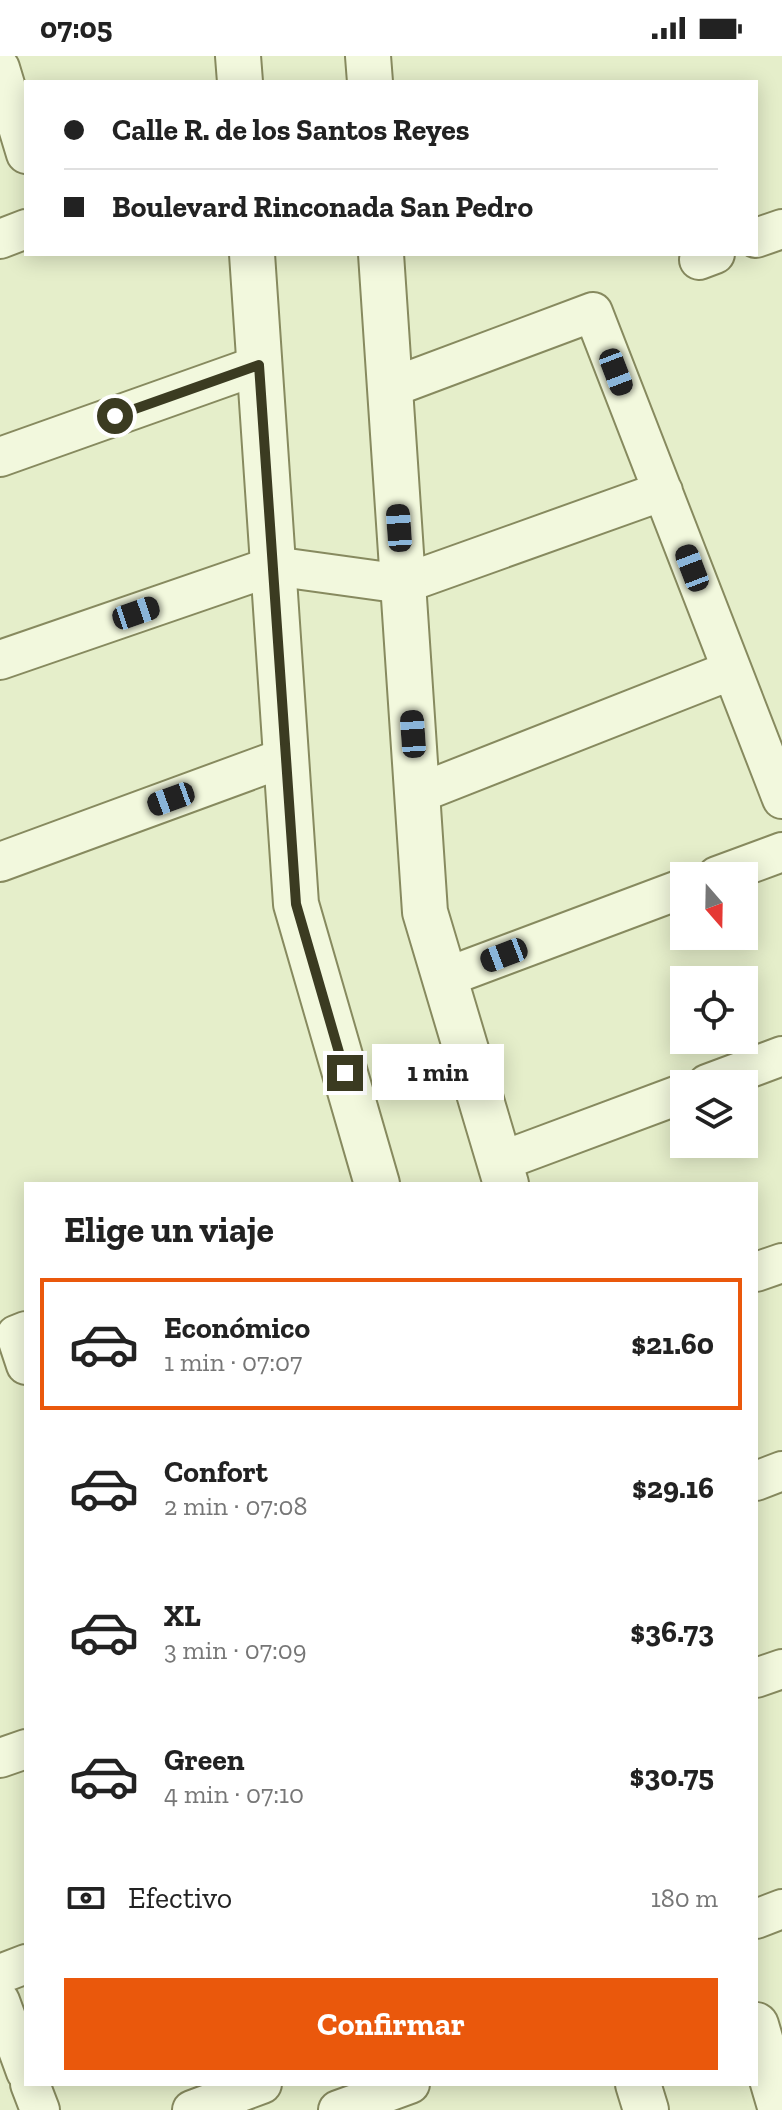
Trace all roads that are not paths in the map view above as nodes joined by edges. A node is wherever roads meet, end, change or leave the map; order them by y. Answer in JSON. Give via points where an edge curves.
{"nodes":[{"id":1,"x":238,"y":56,"type":"edge"},
{"id":2,"x":368,"y":56,"type":"edge"},
{"id":3,"x":0,"y":68,"type":"edge"},
{"id":4,"x":240,"y":80,"type":"edge"},
{"id":5,"x":370,"y":80,"type":"edge"},
{"id":6,"x":24,"y":147,"type":"edge"},
{"id":7,"x":24,"y":230,"type":"edge"},
{"id":8,"x":0,"y":239,"type":"edge"},
{"id":9,"x":252,"y":256,"type":"edge"},
{"id":10,"x":381,"y":256,"type":"edge"},
{"id":11,"x":259,"y":365,"type":"junction"},
{"id":12,"x":390,"y":388,"type":"junction"},
{"id":13,"x":0,"y":457,"type":"edge"},
{"id":14,"x":663,"y":491,"type":"junction"},
{"id":15,"x":273,"y":566,"type":"junction"},
{"id":16,"x":403,"y":584,"type":"junction"},
{"id":17,"x":0,"y":660,"type":"edge"},
{"id":18,"x":732,"y":670,"type":"junction"},
{"id":19,"x":286,"y":757,"type":"junction"},
{"id":20,"x":417,"y":794,"type":"junction"},
{"id":21,"x":782,"y":799,"type":"edge"},
{"id":22,"x":782,"y":852,"type":"edge"},
{"id":23,"x":0,"y":862,"type":"edge"},
{"id":24,"x":755,"y":862,"type":"edge"},
{"id":25,"x":670,"y":893,"type":"edge"},
{"id":26,"x":444,"y":978,"type":"junction"},
{"id":27,"x":782,"y":1056,"type":"edge"},
{"id":28,"x":744,"y":1070,"type":"edge"},
{"id":29,"x":670,"y":1099,"type":"edge"},
{"id":30,"x":502,"y":1173,"type":"edge"},
{"id":31,"x":376,"y":1182,"type":"edge"},
{"id":32,"x":782,"y":1263,"type":"edge"},
{"id":33,"x":758,"y":1271,"type":"edge"},
{"id":34,"x":782,"y":1471,"type":"edge"},
{"id":35,"x":758,"y":1480,"type":"edge"},
{"id":36,"x":782,"y":1669,"type":"edge"},
{"id":37,"x":758,"y":1677,"type":"edge"},
{"id":38,"x":24,"y":1750,"type":"edge"},
{"id":39,"x":0,"y":1758,"type":"edge"},
{"id":40,"x":782,"y":1909,"type":"edge"},
{"id":41,"x":758,"y":1918,"type":"edge"},
{"id":42,"x":24,"y":1965,"type":"edge"},
{"id":43,"x":0,"y":1974,"type":"edge"},
{"id":44,"x":0,"y":2001,"type":"edge"},
{"id":45,"x":758,"y":2032,"type":"edge"},
{"id":46,"x":24,"y":2067,"type":"edge"},
{"id":47,"x":31,"y":2086,"type":"edge"},
{"id":48,"x":257,"y":2086,"type":"edge"},
{"id":49,"x":404,"y":2086,"type":"edge"},
{"id":50,"x":639,"y":2086,"type":"edge"},
{"id":51,"x":40,"y":2110,"type":"edge"},
{"id":52,"x":192,"y":2110,"type":"edge"},
{"id":53,"x":338,"y":2110,"type":"edge"},
{"id":54,"x":646,"y":2110,"type":"edge"},
{"id":55,"x":781,"y":2110,"type":"edge"}],
"edges":[{"from":1,"to":4,"type":"street"},
{"from":2,"to":5,"type":"street"},
{"from":3,"to":6,"type":"street"},
{"from":7,"to":8,"type":"street"},
{"from":9,"to":11,"type":"street"},
{"from":10,"to":12,"type":"street"},
{"from":11,"to":13,"type":"street"},
{"from":11,"to":15,"type":"street"},
{"from":12,"to":14,"type":"street","via":[[593,312]]},
{"from":12,"to":16,"type":"street"},
{"from":14,"to":16,"type":"street"},
{"from":14,"to":18,"type":"street"},
{"from":15,"to":16,"type":"street"},
{"from":15,"to":17,"type":"street"},
{"from":15,"to":19,"type":"street"},
{"from":16,"to":20,"type":"street"},
{"from":18,"to":20,"type":"street"},
{"from":18,"to":21,"type":"street"},
{"from":19,"to":23,"type":"street"},
{"from":19,"to":31,"type":"street","via":[[296,904]]},
{"from":20,"to":26,"type":"street","via":[[425,912]]},
{"from":22,"to":24,"type":"street"},
{"from":25,"to":26,"type":"street"},
{"from":26,"to":30,"type":"street"},
{"from":27,"to":28,"type":"street"},
{"from":29,"to":30,"type":"street"},
{"from":32,"to":33,"type":"street"},
{"from":34,"to":35,"type":"street"},
{"from":36,"to":37,"type":"street"},
{"from":38,"to":39,"type":"street"},
{"from":40,"to":41,"type":"street"},
{"from":42,"to":43,"type":"street"},
{"from":44,"to":46,"type":"street"},
{"from":45,"to":55,"type":"street"},
{"from":47,"to":51,"type":"street"},
{"from":48,"to":52,"type":"street"},
{"from":49,"to":53,"type":"street"},
{"from":50,"to":54,"type":"street"}]}
